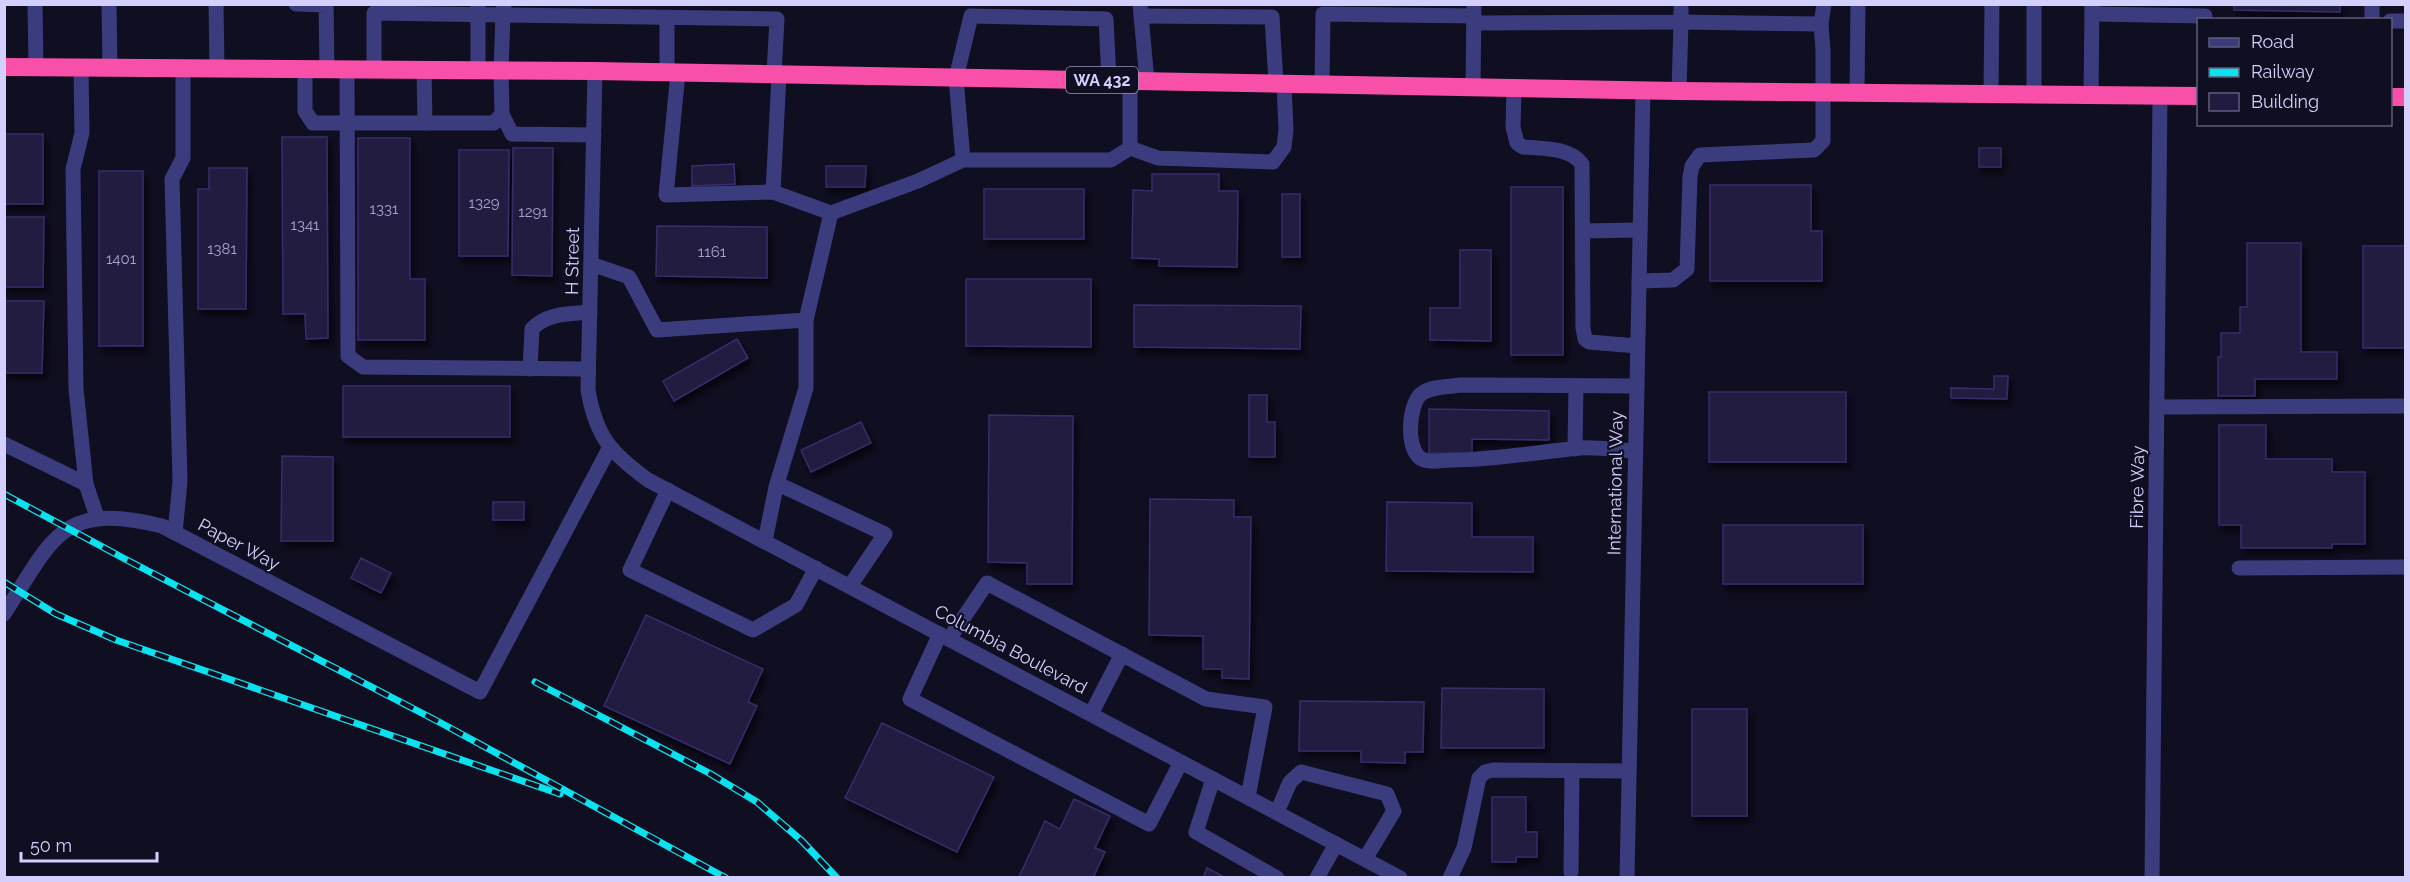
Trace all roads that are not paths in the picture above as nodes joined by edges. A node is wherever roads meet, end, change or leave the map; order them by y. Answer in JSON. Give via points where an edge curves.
{"nodes":[{"id":1,"x":35,"y":4,"type":"edge"},
{"id":2,"x":110,"y":4,"type":"edge"},
{"id":3,"x":216,"y":4,"type":"edge"},
{"id":4,"x":296,"y":4,"type":"edge"},
{"id":5,"x":1681,"y":4,"type":"edge"},
{"id":6,"x":1824,"y":4,"type":"edge"},
{"id":7,"x":1857,"y":4,"type":"edge"},
{"id":8,"x":1992,"y":4,"type":"edge"},
{"id":9,"x":2034,"y":4,"type":"edge"},
{"id":10,"x":326,"y":5,"type":"edge"},
{"id":11,"x":374,"y":9,"type":"edge"},
{"id":12,"x":1324,"y":9,"type":"edge"},
{"id":13,"x":2092,"y":9,"type":"edge"},
{"id":14,"x":478,"y":10,"type":"edge"},
{"id":15,"x":503,"y":10,"type":"edge"},
{"id":16,"x":971,"y":10,"type":"edge"},
{"id":17,"x":1141,"y":10,"type":"edge"},
{"id":18,"x":1272,"y":11,"type":"edge"},
{"id":19,"x":777,"y":12,"type":"edge"},
{"id":20,"x":2205,"y":13,"type":"edge"},
{"id":21,"x":1474,"y":14,"type":"edge"},
{"id":22,"x":667,"y":18,"type":"junction"},
{"id":23,"x":1681,"y":22,"type":"junction"},
{"id":24,"x":1821,"y":24,"type":"junction"},
{"id":25,"x":4,"y":67,"type":"edge"},
{"id":26,"x":36,"y":67,"type":"junction"},
{"id":27,"x":81,"y":67,"type":"junction"},
{"id":28,"x":110,"y":68,"type":"junction"},
{"id":29,"x":183,"y":68,"type":"junction"},
{"id":30,"x":217,"y":68,"type":"junction"},
{"id":31,"x":305,"y":69,"type":"junction"},
{"id":32,"x":327,"y":69,"type":"junction"},
{"id":33,"x":347,"y":69,"type":"junction"},
{"id":34,"x":374,"y":69,"type":"junction"},
{"id":35,"x":424,"y":70,"type":"junction"},
{"id":36,"x":478,"y":70,"type":"junction"},
{"id":37,"x":501,"y":70,"type":"junction"},
{"id":38,"x":595,"y":71,"type":"junction"},
{"id":39,"x":672,"y":73,"type":"junction"},
{"id":40,"x":776,"y":74,"type":"junction"},
{"id":41,"x":956,"y":78,"type":"junction"},
{"id":42,"x":1109,"y":80,"type":"junction"},
{"id":43,"x":1139,"y":81,"type":"junction"},
{"id":44,"x":1280,"y":84,"type":"junction"},
{"id":45,"x":1323,"y":84,"type":"junction"},
{"id":46,"x":1473,"y":87,"type":"junction"},
{"id":47,"x":1514,"y":88,"type":"junction"},
{"id":48,"x":1642,"y":90,"type":"junction"},
{"id":49,"x":1678,"y":91,"type":"junction"},
{"id":50,"x":1822,"y":92,"type":"junction"},
{"id":51,"x":1857,"y":93,"type":"junction"},
{"id":52,"x":1991,"y":94,"type":"junction"},
{"id":53,"x":2034,"y":95,"type":"junction"},
{"id":54,"x":2091,"y":95,"type":"junction"},
{"id":55,"x":2160,"y":96,"type":"junction"},
{"id":56,"x":2197,"y":96,"type":"edge"},
{"id":57,"x":502,"y":114,"type":"junction"},
{"id":58,"x":347,"y":123,"type":"junction"},
{"id":59,"x":425,"y":123,"type":"junction"},
{"id":60,"x":594,"y":135,"type":"junction"},
{"id":61,"x":1130,"y":147,"type":"junction"},
{"id":62,"x":963,"y":160,"type":"junction"},
{"id":63,"x":773,"y":192,"type":"junction"},
{"id":64,"x":831,"y":213,"type":"junction"},
{"id":65,"x":1640,"y":230,"type":"junction"},
{"id":66,"x":1583,"y":231,"type":"junction"},
{"id":67,"x":591,"y":264,"type":"junction"},
{"id":68,"x":1639,"y":281,"type":"junction"},
{"id":69,"x":590,"y":312,"type":"junction"},
{"id":70,"x":806,"y":320,"type":"junction"},
{"id":71,"x":1637,"y":346,"type":"junction"},
{"id":72,"x":530,"y":369,"type":"junction"},
{"id":73,"x":588,"y":369,"type":"junction"},
{"id":74,"x":1576,"y":386,"type":"junction"},
{"id":75,"x":1637,"y":386,"type":"junction"},
{"id":76,"x":2406,"y":406,"type":"edge"},
{"id":77,"x":2157,"y":407,"type":"junction"},
{"id":78,"x":4,"y":444,"type":"edge"},
{"id":79,"x":609,"y":447,"type":"junction"},
{"id":80,"x":1575,"y":449,"type":"junction"},
{"id":81,"x":1635,"y":452,"type":"junction"},
{"id":82,"x":86,"y":484,"type":"junction"},
{"id":83,"x":778,"y":484,"type":"junction"},
{"id":84,"x":668,"y":490,"type":"junction"},
{"id":85,"x":97,"y":518,"type":"junction"},
{"id":86,"x":175,"y":533,"type":"junction"},
{"id":87,"x":765,"y":541,"type":"junction"},
{"id":88,"x":2406,"y":567,"type":"edge"},
{"id":89,"x":816,"y":568,"type":"junction"},
{"id":90,"x":2239,"y":568,"type":"dead end"},
{"id":91,"x":850,"y":586,"type":"junction"},
{"id":92,"x":4,"y":614,"type":"edge"},
{"id":93,"x":944,"y":636,"type":"junction"},
{"id":94,"x":1122,"y":654,"type":"junction"},
{"id":95,"x":1092,"y":714,"type":"junction"},
{"id":96,"x":1181,"y":762,"type":"junction"},
{"id":97,"x":1572,"y":771,"type":"junction"},
{"id":98,"x":1629,"y":771,"type":"junction"},
{"id":99,"x":1213,"y":779,"type":"junction"},
{"id":100,"x":1248,"y":797,"type":"junction"},
{"id":101,"x":1277,"y":812,"type":"junction"},
{"id":102,"x":1336,"y":844,"type":"junction"},
{"id":103,"x":1365,"y":859,"type":"junction"},
{"id":104,"x":1571,"y":872,"type":"dead end"},
{"id":105,"x":1277,"y":878,"type":"edge"},
{"id":106,"x":1317,"y":878,"type":"edge"},
{"id":107,"x":1400,"y":878,"type":"edge"},
{"id":108,"x":1450,"y":878,"type":"edge"},
{"id":109,"x":1627,"y":878,"type":"edge"},
{"id":110,"x":2152,"y":878,"type":"edge"}],
"edges":[{"from":1,"to":26,"type":"street"},
{"from":2,"to":28,"type":"street"},
{"from":3,"to":30,"type":"street"},
{"from":4,"to":10,"type":"street"},
{"from":5,"to":23,"type":"street"},
{"from":6,"to":24,"type":"street"},
{"from":7,"to":51,"type":"street"},
{"from":8,"to":52,"type":"street"},
{"from":9,"to":53,"type":"street"},
{"from":10,"to":32,"type":"street"},
{"from":11,"to":14,"type":"street"},
{"from":11,"to":34,"type":"street"},
{"from":12,"to":21,"type":"street"},
{"from":12,"to":45,"type":"street"},
{"from":13,"to":20,"type":"street"},
{"from":13,"to":54,"type":"street"},
{"from":14,"to":15,"type":"street"},
{"from":14,"to":36,"type":"street"},
{"from":15,"to":22,"type":"street"},
{"from":15,"to":37,"type":"street"},
{"from":16,"to":41,"type":"street"},
{"from":16,"to":42,"type":"street","via":[[1106,19]]},
{"from":17,"to":18,"type":"street"},
{"from":17,"to":43,"type":"street"},
{"from":18,"to":44,"type":"street"},
{"from":19,"to":22,"type":"street"},
{"from":19,"to":40,"type":"street"},
{"from":21,"to":23,"type":"street"},
{"from":21,"to":46,"type":"street"},
{"from":22,"to":39,"type":"street"},
{"from":23,"to":24,"type":"street"},
{"from":23,"to":49,"type":"street"},
{"from":24,"to":50,"type":"street"},
{"from":25,"to":26,"type":"highway","number":"WA 432"},
{"from":26,"to":27,"type":"highway","number":"WA 432"},
{"from":27,"to":28,"type":"highway","number":"WA 432"},
{"from":27,"to":82,"type":"street","via":[[82,133],[73,169],[76,389]]},
{"from":28,"to":29,"type":"highway","number":"WA 432"},
{"from":29,"to":30,"type":"highway","number":"WA 432"},
{"from":29,"to":86,"type":"street","via":[[183,158],[172,179],[180,481]]},
{"from":30,"to":31,"type":"highway","number":"WA 432"},
{"from":31,"to":32,"type":"highway","number":"WA 432"},
{"from":31,"to":58,"type":"street","via":[[305,111],[313,123]]},
{"from":32,"to":33,"type":"highway","number":"WA 432"},
{"from":33,"to":34,"type":"highway","number":"WA 432"},
{"from":33,"to":58,"type":"street"},
{"from":34,"to":35,"type":"highway","number":"WA 432"},
{"from":35,"to":36,"type":"highway","number":"WA 432"},
{"from":35,"to":59,"type":"street"},
{"from":36,"to":37,"type":"highway","number":"WA 432"},
{"from":37,"to":38,"type":"highway","number":"WA 432"},
{"from":37,"to":57,"type":"street"},
{"from":38,"to":39,"type":"highway","number":"WA 432"},
{"from":38,"to":60,"type":"street","name":"H Street"},
{"from":39,"to":40,"type":"highway","number":"WA 432"},
{"from":39,"to":63,"type":"street","via":[[666,195]]},
{"from":40,"to":41,"type":"highway","number":"WA 432"},
{"from":40,"to":63,"type":"street"},
{"from":41,"to":42,"type":"highway","number":"WA 432"},
{"from":41,"to":62,"type":"street"},
{"from":42,"to":43,"type":"highway","number":"WA 432"},
{"from":43,"to":44,"type":"highway","number":"WA 432"},
{"from":43,"to":61,"type":"street"},
{"from":44,"to":45,"type":"highway","number":"WA 432"},
{"from":44,"to":61,"type":"street","via":[[1286,130],[1284,147],[1273,162],[1158,158]]},
{"from":45,"to":46,"type":"highway","number":"WA 432"},
{"from":46,"to":47,"type":"highway","number":"WA 432"},
{"from":47,"to":48,"type":"highway","number":"WA 432"},
{"from":47,"to":66,"type":"street","via":[[1517,143],[1522,147],[1566,152],[1582,164]]},
{"from":48,"to":49,"type":"highway","number":"WA 432"},
{"from":48,"to":65,"type":"street","name":"International Way"},
{"from":49,"to":50,"type":"highway","number":"WA 432"},
{"from":50,"to":51,"type":"highway","number":"WA 432"},
{"from":50,"to":68,"type":"street","via":[[1822,141],[1814,150],[1700,155],[1690,177],[1687,269],[1673,280]]},
{"from":51,"to":52,"type":"highway","number":"WA 432"},
{"from":52,"to":53,"type":"highway","number":"WA 432"},
{"from":53,"to":54,"type":"highway","number":"WA 432"},
{"from":54,"to":55,"type":"highway","number":"WA 432"},
{"from":55,"to":56,"type":"highway","number":"WA 432"},
{"from":55,"to":77,"type":"street","name":"Fibre Way"},
{"from":57,"to":59,"type":"street","via":[[494,123]]},
{"from":57,"to":60,"type":"street","via":[[512,134]]},
{"from":58,"to":59,"type":"street"},
{"from":58,"to":72,"type":"street","via":[[348,356],[363,367]]},
{"from":60,"to":67,"type":"street","name":"H Street"},
{"from":61,"to":62,"type":"street","via":[[1112,160]]},
{"from":62,"to":64,"type":"street"},
{"from":63,"to":64,"type":"street"},
{"from":64,"to":70,"type":"street"},
{"from":65,"to":66,"type":"street"},
{"from":65,"to":68,"type":"street","name":"International Way"},
{"from":66,"to":71,"type":"street","via":[[1585,339]]},
{"from":67,"to":69,"type":"street","name":"H Street"},
{"from":67,"to":70,"type":"street","via":[[629,277],[657,330]]},
{"from":68,"to":71,"type":"street","name":"International Way"},
{"from":69,"to":72,"type":"street","via":[[540,320],[532,328]]},
{"from":69,"to":73,"type":"street","name":"H Street"},
{"from":70,"to":83,"type":"street","via":[[806,388]]},
{"from":71,"to":75,"type":"street","name":"International Way"},
{"from":72,"to":73,"type":"street"},
{"from":73,"to":79,"type":"street","name":"H Street","via":[[592,417]]},
{"from":74,"to":75,"type":"street"},
{"from":74,"to":80,"type":"street"},
{"from":74,"to":80,"type":"street","via":[[1434,388],[1421,394],[1415,403],[1411,424],[1412,447],[1424,460],[1470,460]]},
{"from":75,"to":81,"type":"street","name":"International Way"},
{"from":76,"to":77,"type":"street"},
{"from":77,"to":110,"type":"street","name":"Fibre Way"},
{"from":78,"to":82,"type":"street"},
{"from":79,"to":84,"type":"street","name":"Columbia Boulevard","via":[[648,480]]},
{"from":79,"to":86,"type":"street","name":"Paper Way","via":[[480,692]]},
{"from":80,"to":81,"type":"street"},
{"from":81,"to":98,"type":"street","name":"International Way"},
{"from":82,"to":85,"type":"street"},
{"from":83,"to":87,"type":"street"},
{"from":83,"to":91,"type":"street","via":[[885,534]]},
{"from":84,"to":87,"type":"street","name":"Columbia Boulevard"},
{"from":84,"to":89,"type":"street","via":[[630,570],[753,630],[796,605]]},
{"from":85,"to":86,"type":"street","name":"Paper Way","via":[[128,518]]},
{"from":85,"to":92,"type":"street","name":"Paper Way","via":[[67,528],[48,545]]},
{"from":87,"to":89,"type":"street","name":"Columbia Boulevard"},
{"from":88,"to":90,"type":"street"},
{"from":89,"to":91,"type":"street","name":"Columbia Boulevard"},
{"from":91,"to":93,"type":"street","name":"Columbia Boulevard"},
{"from":93,"to":94,"type":"street","via":[[987,583]]},
{"from":93,"to":95,"type":"street","name":"Columbia Boulevard"},
{"from":93,"to":96,"type":"street","via":[[910,699],[1149,824]]},
{"from":94,"to":95,"type":"street"},
{"from":94,"to":100,"type":"street","via":[[1206,699],[1264,707]]},
{"from":95,"to":96,"type":"street","name":"Columbia Boulevard"},
{"from":96,"to":99,"type":"street","name":"Columbia Boulevard"},
{"from":97,"to":98,"type":"street"},
{"from":97,"to":104,"type":"street"},
{"from":97,"to":108,"type":"street","via":[[1485,772],[1479,778],[1464,848]]},
{"from":98,"to":109,"type":"street","name":"International Way"},
{"from":99,"to":100,"type":"street","name":"Columbia Boulevard"},
{"from":99,"to":105,"type":"street","via":[[1196,832]]},
{"from":100,"to":101,"type":"street","name":"Columbia Boulevard"},
{"from":101,"to":102,"type":"street","name":"Columbia Boulevard"},
{"from":101,"to":103,"type":"street","via":[[1290,782],[1301,772],[1387,794],[1395,811]]},
{"from":102,"to":103,"type":"street","name":"Columbia Boulevard"},
{"from":102,"to":106,"type":"street"},
{"from":103,"to":107,"type":"street","name":"Columbia Boulevard"}]}
